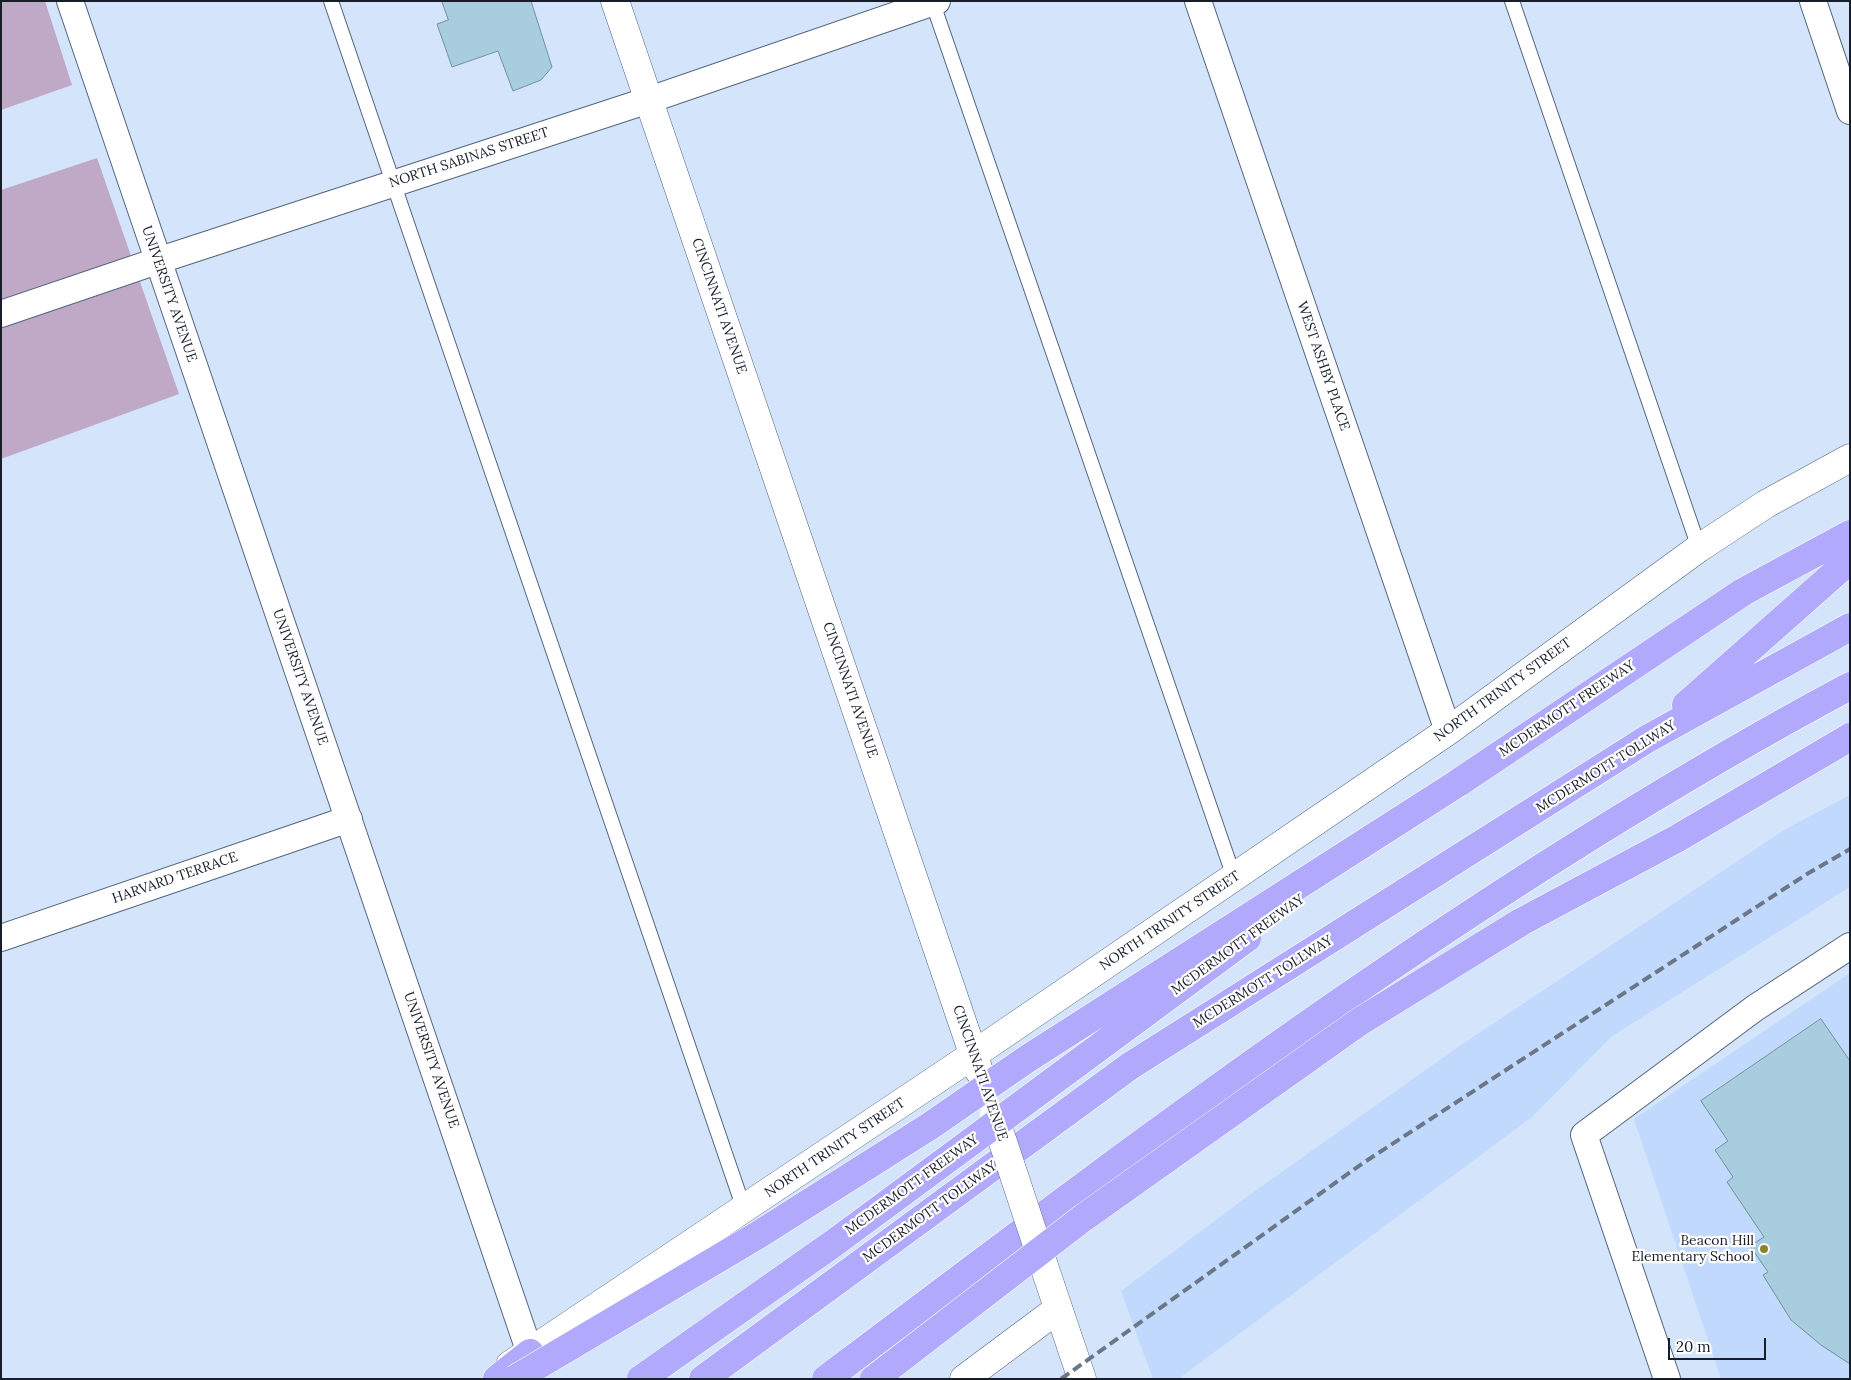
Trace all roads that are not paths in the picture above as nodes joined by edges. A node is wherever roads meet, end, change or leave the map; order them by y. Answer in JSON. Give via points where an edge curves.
{"nodes":[{"id":1,"x":70,"y":1,"type":"edge"},
{"id":2,"x":331,"y":1,"type":"edge"},
{"id":3,"x":616,"y":1,"type":"edge"},
{"id":4,"x":1198,"y":1,"type":"edge"},
{"id":5,"x":1512,"y":1,"type":"edge"},
{"id":6,"x":1813,"y":1,"type":"edge"},
{"id":7,"x":934,"y":2,"type":"edge"},
{"id":8,"x":649,"y":100,"type":"junction"},
{"id":9,"x":1850,"y":111,"type":"edge"},
{"id":10,"x":393,"y":183,"type":"junction"},
{"id":11,"x":157,"y":260,"type":"junction"},
{"id":12,"x":1,"y":314,"type":"edge"},
{"id":13,"x":1850,"y":458,"type":"edge"},
{"id":14,"x":1850,"y":534,"type":"edge"},
{"id":15,"x":1699,"y":548,"type":"junction"},
{"id":16,"x":1850,"y":560,"type":"edge"},
{"id":17,"x":1850,"y":627,"type":"edge"},
{"id":18,"x":1850,"y":686,"type":"edge"},
{"id":19,"x":1850,"y":690,"type":"edge"},
{"id":20,"x":1804,"y":711,"type":"junction"},
{"id":21,"x":1448,"y":731,"type":"junction"},
{"id":22,"x":1850,"y":737,"type":"edge"},
{"id":23,"x":1647,"y":739,"type":"junction"},
{"id":24,"x":1458,"y":783,"type":"junction"},
{"id":25,"x":349,"y":819,"type":"junction"},
{"id":26,"x":1234,"y":877,"type":"junction"},
{"id":27,"x":1,"y":938,"type":"edge"},
{"id":28,"x":1850,"y":946,"type":"edge"},
{"id":29,"x":973,"y":1055,"type":"junction"},
{"id":30,"x":744,"y":1209,"type":"junction"},
{"id":31,"x":1058,"y":1309,"type":"junction"},
{"id":32,"x":530,"y":1353,"type":"junction"},
{"id":33,"x":487,"y":1379,"type":"edge"},
{"id":34,"x":498,"y":1379,"type":"edge"},
{"id":35,"x":514,"y":1379,"type":"edge"},
{"id":36,"x":641,"y":1379,"type":"edge"},
{"id":37,"x":703,"y":1379,"type":"edge"},
{"id":38,"x":826,"y":1379,"type":"edge"},
{"id":39,"x":874,"y":1379,"type":"edge"},
{"id":40,"x":964,"y":1379,"type":"edge"},
{"id":41,"x":1082,"y":1379,"type":"edge"},
{"id":42,"x":1667,"y":1379,"type":"edge"}],
"edges":[{"from":1,"to":11,"type":"street","name":"UNIVERSITY AVENUE"},
{"from":2,"to":10,"type":"lane"},
{"from":3,"to":8,"type":"main road","name":"CINCINNATI AVENUE"},
{"from":4,"to":21,"type":"street","name":"WEST ASHBY PLACE"},
{"from":5,"to":15,"type":"lane"},
{"from":6,"to":9,"type":"street"},
{"from":7,"to":8,"type":"street","name":"NORTH SABINAS STREET"},
{"from":7,"to":26,"type":"lane"},
{"from":8,"to":10,"type":"street","name":"NORTH SABINAS STREET"},
{"from":8,"to":29,"type":"main road","name":"CINCINNATI AVENUE"},
{"from":10,"to":11,"type":"street","name":"NORTH SABINAS STREET"},
{"from":10,"to":30,"type":"lane"},
{"from":11,"to":12,"type":"street","name":"NORTH SABINAS STREET"},
{"from":11,"to":25,"type":"street","name":"UNIVERSITY AVENUE"},
{"from":13,"to":15,"type":"main road","name":"NORTH TRINITY STREET","via":[[1766,504]]},
{"from":14,"to":24,"type":"highway","name":"MCDERMOTT FREEWAY","via":[[1743,592]]},
{"from":15,"to":21,"type":"main road","name":"NORTH TRINITY STREET"},
{"from":16,"to":23,"type":"highway"},
{"from":17,"to":23,"type":"highway","name":"MCDERMOTT TOLLWAY"},
{"from":18,"to":20,"type":"highway"},
{"from":19,"to":20,"type":"highway"},
{"from":20,"to":38,"type":"highway","via":[[1644,803],[1507,890],[1275,1046],[1096,1175]]},
{"from":21,"to":26,"type":"main road","name":"NORTH TRINITY STREET"},
{"from":22,"to":39,"type":"highway","bridge":true,"via":[[1678,838],[1520,922],[1359,1022],[1083,1218]]},
{"from":23,"to":37,"type":"highway","name":"MCDERMOTT TOLLWAY","via":[[1130,1066]]},
{"from":24,"to":35,"type":"highway","bridge":true,"via":[[758,1236]]},
{"from":24,"to":36,"type":"highway","name":"MCDERMOTT FREEWAY","bridge":true,"via":[[834,1243]]},
{"from":25,"to":27,"type":"street","name":"HARVARD TERRACE"},
{"from":25,"to":32,"type":"street","name":"UNIVERSITY AVENUE"},
{"from":26,"to":29,"type":"main road","name":"NORTH TRINITY STREET"},
{"from":28,"to":42,"type":"street","via":[[1755,1008],[1584,1135]]},
{"from":29,"to":30,"type":"main road","name":"NORTH TRINITY STREET"},
{"from":29,"to":31,"type":"main road","name":"CINCINNATI AVENUE","bridge":true},
{"from":30,"to":32,"type":"main road","name":"NORTH TRINITY STREET"},
{"from":31,"to":40,"type":"main road"},
{"from":31,"to":41,"type":"main road","name":"CINCINNATI AVENUE"},
{"from":32,"to":33,"type":"main road","name":"NORTH TRINITY STREET"},
{"from":32,"to":34,"type":"highway"}]}
